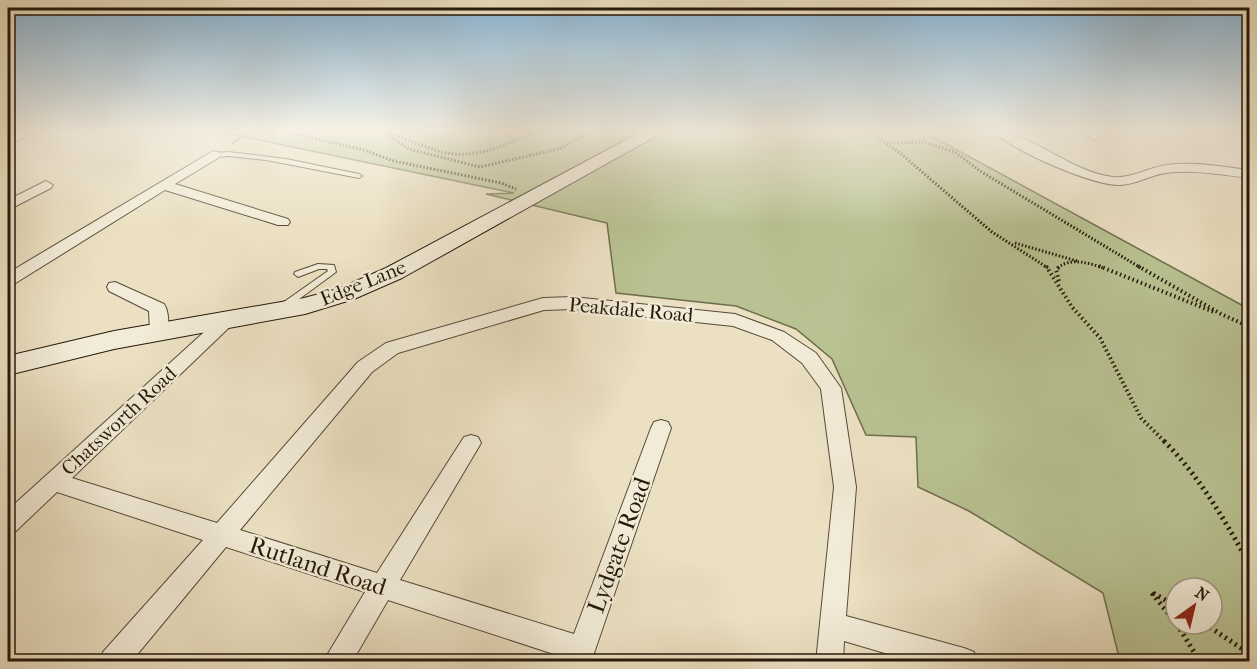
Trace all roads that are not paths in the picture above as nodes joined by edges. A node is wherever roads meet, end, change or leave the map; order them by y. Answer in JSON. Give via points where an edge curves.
{"nodes":[{"id":1,"x":199,"y":163,"type":"edge"},
{"id":2,"x":285,"y":163,"type":"edge"},
{"id":3,"x":598,"y":163,"type":"edge"},
{"id":4,"x":1062,"y":163,"type":"edge"},
{"id":5,"x":1250,"y":174,"type":"edge"},
{"id":6,"x":359,"y":176,"type":"dead end"},
{"id":7,"x":46,"y":185,"type":"dead end"},
{"id":8,"x":163,"y":185,"type":"junction"},
{"id":9,"x":8,"y":206,"type":"edge"},
{"id":10,"x":283,"y":222,"type":"dead end"},
{"id":11,"x":298,"y":274,"type":"dead end"},
{"id":12,"x":8,"y":280,"type":"edge"},
{"id":13,"x":115,"y":287,"type":"dead end"},
{"id":14,"x":280,"y":310,"type":"junction"},
{"id":15,"x":230,"y":318,"type":"junction"},
{"id":16,"x":159,"y":332,"type":"junction"},
{"id":17,"x":8,"y":366,"type":"edge"},
{"id":18,"x":661,"y":428,"type":"dead end"},
{"id":19,"x":471,"y":443,"type":"dead end"},
{"id":20,"x":54,"y":482,"type":"junction"},
{"id":21,"x":8,"y":524,"type":"edge"},
{"id":22,"x":220,"y":534,"type":"junction"},
{"id":23,"x":381,"y":586,"type":"junction"},
{"id":24,"x":832,"y":625,"type":"junction"},
{"id":25,"x":580,"y":656,"type":"edge"},
{"id":26,"x":113,"y":662,"type":"edge"},
{"id":27,"x":336,"y":662,"type":"edge"},
{"id":28,"x":829,"y":662,"type":"edge"},
{"id":29,"x":964,"y":662,"type":"edge"}],
"edges":[{"from":1,"to":8,"type":"street"},
{"from":2,"to":6,"type":"lane"},
{"from":3,"to":14,"type":"street","name":"Edge Lane","via":[[394,273],[346,294]]},
{"from":4,"to":5,"type":"street","via":[[1115,182],[1157,170]]},
{"from":7,"to":9,"type":"street"},
{"from":8,"to":10,"type":"street"},
{"from":8,"to":12,"type":"street"},
{"from":11,"to":14,"type":"lane","via":[[323,265],[331,267],[332,272]]},
{"from":13,"to":16,"type":"street","via":[[158,308]]},
{"from":14,"to":15,"type":"street","name":"Edge Lane"},
{"from":15,"to":16,"type":"street","name":"Edge Lane"},
{"from":15,"to":20,"type":"street","name":"Chatsworth Road"},
{"from":16,"to":17,"type":"street","name":"Edge Lane"},
{"from":18,"to":25,"type":"street","name":"Lydgate Road"},
{"from":19,"to":23,"type":"street"},
{"from":20,"to":21,"type":"street","name":"Chatsworth Road"},
{"from":20,"to":22,"type":"street","name":"Rutland Road"},
{"from":22,"to":23,"type":"street","name":"Rutland Road"},
{"from":22,"to":24,"type":"street","name":"Peakdale Road","via":[[365,367],[392,348],[543,304],[573,303],[735,320],[778,336],[809,358],[831,388],[845,487]]},
{"from":22,"to":26,"type":"street","name":"Peakdale Road"},
{"from":23,"to":25,"type":"street","name":"Rutland Road"},
{"from":23,"to":27,"type":"street"},
{"from":24,"to":28,"type":"street","name":"Peakdale Road"},
{"from":24,"to":29,"type":"street"}]}
